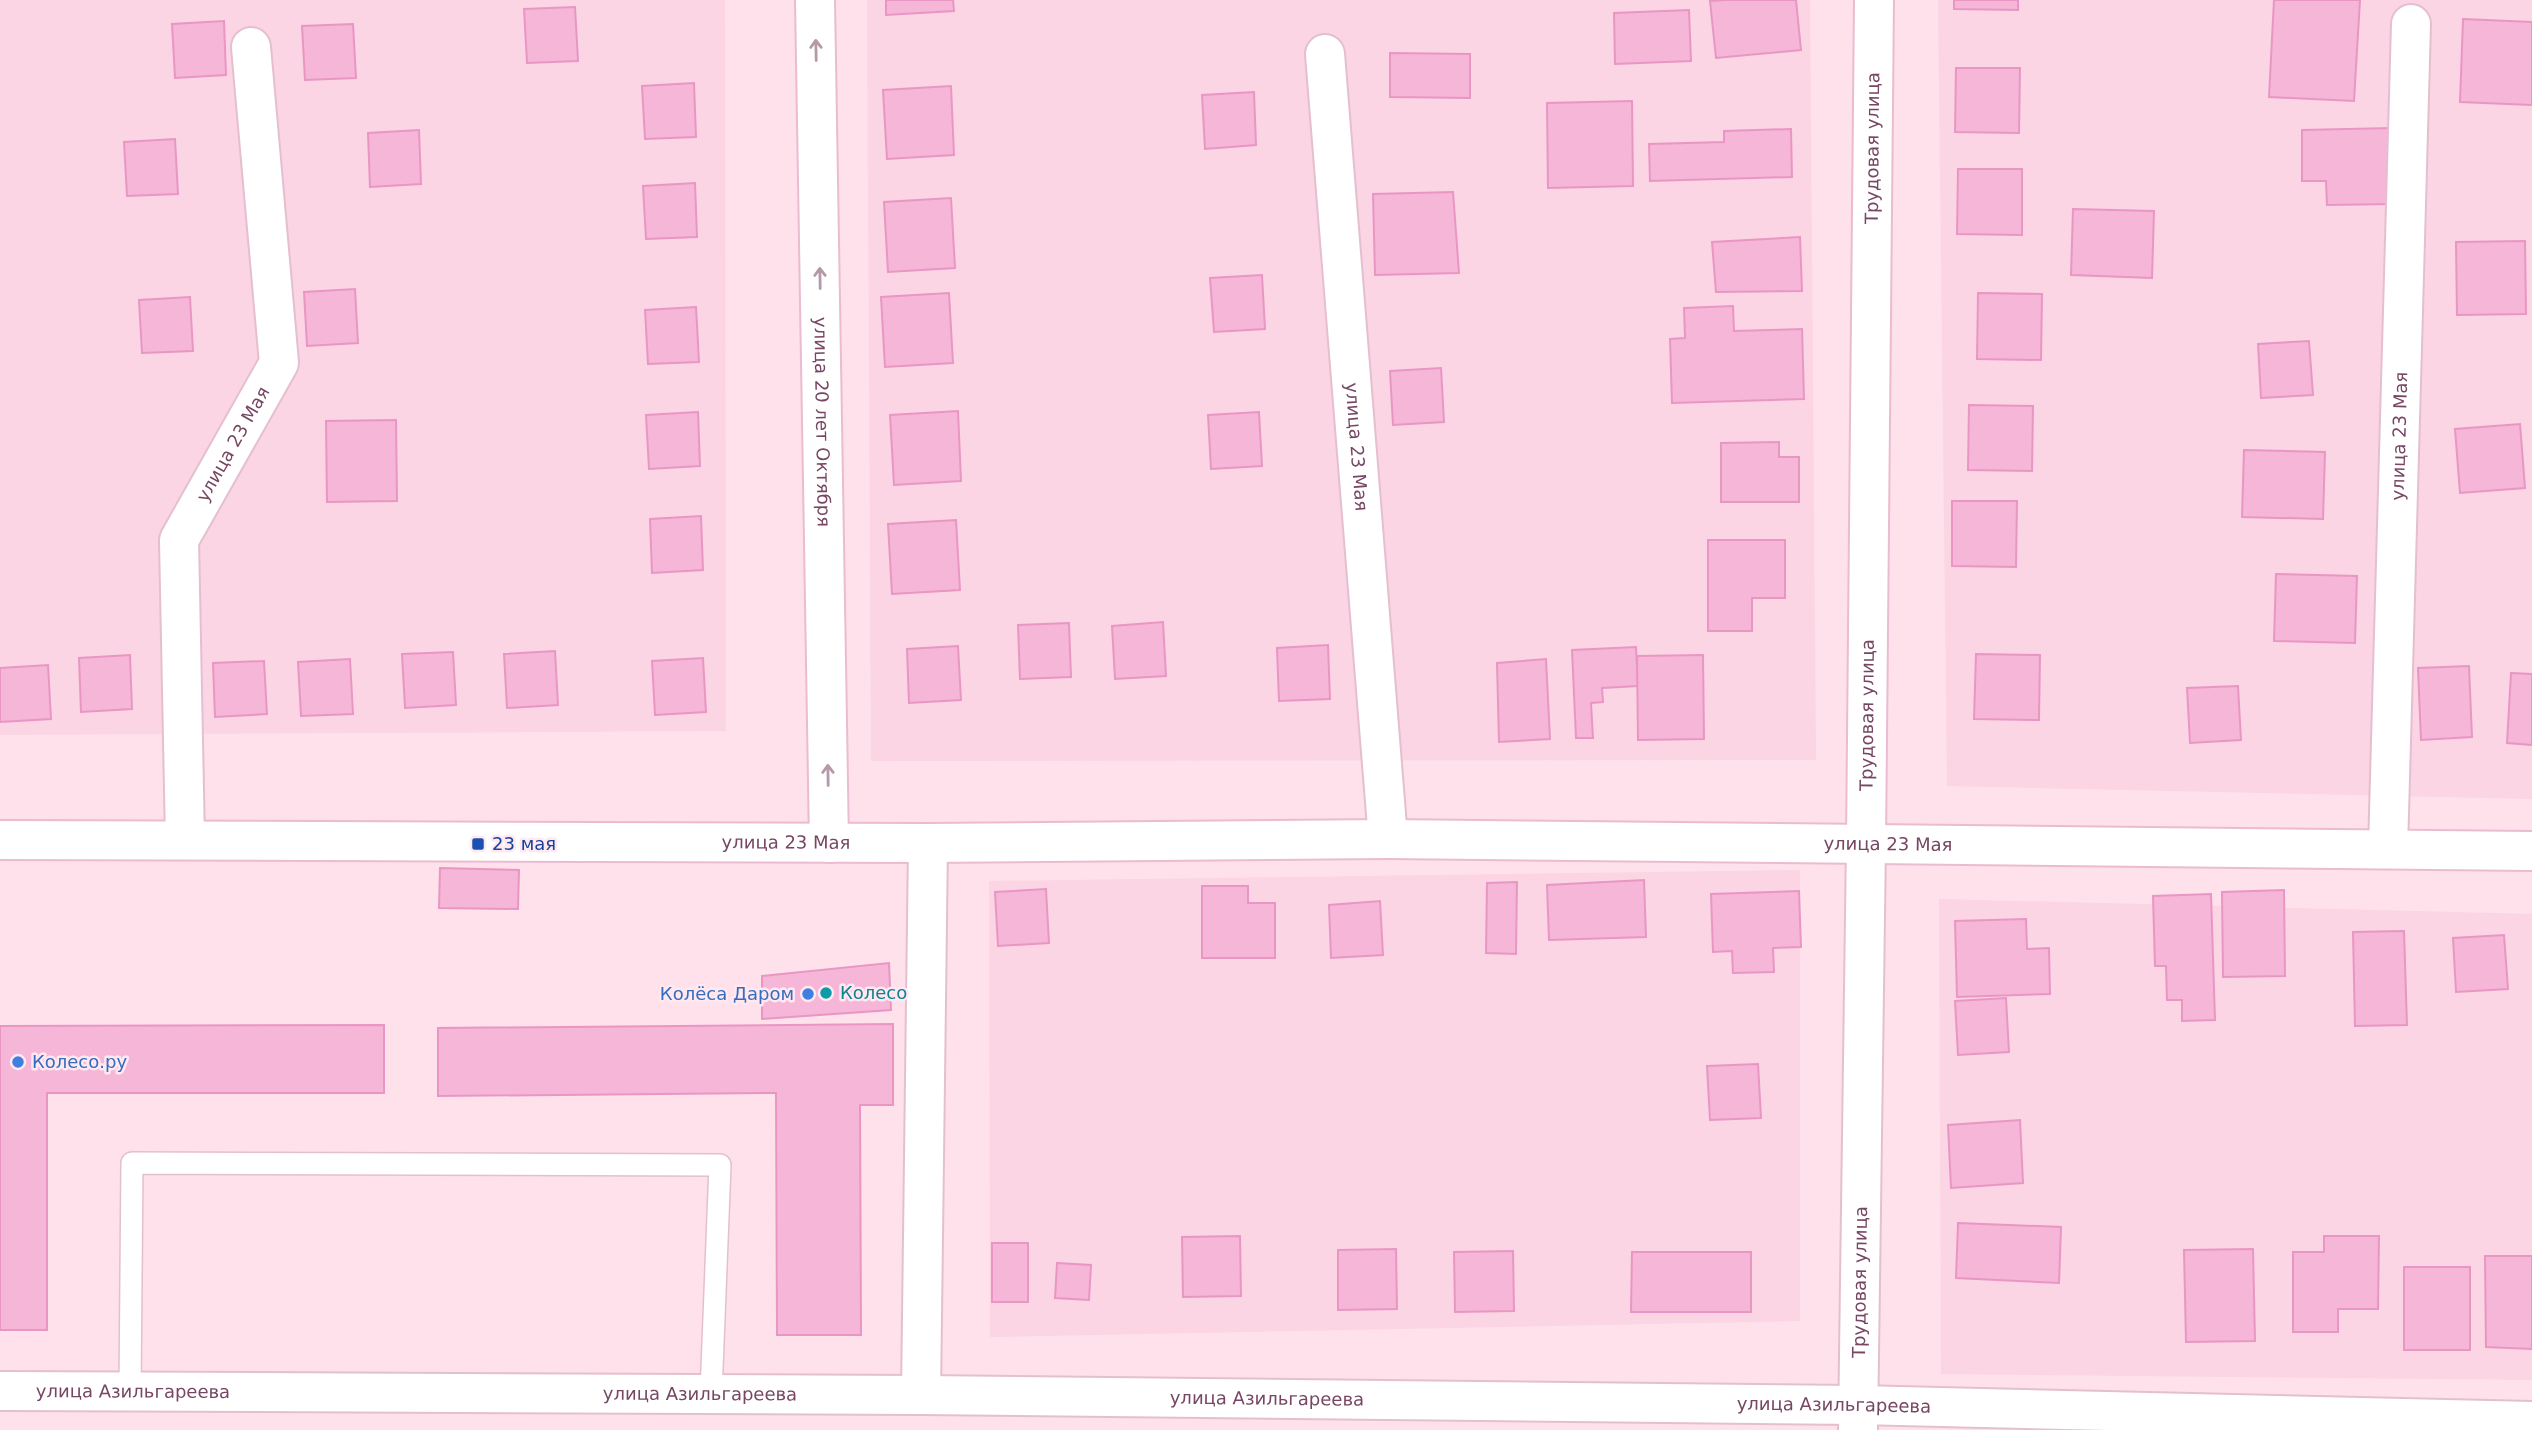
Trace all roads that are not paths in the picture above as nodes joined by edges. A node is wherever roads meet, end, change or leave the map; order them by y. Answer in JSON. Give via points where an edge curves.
{"nodes":[{"id":1,"x":815,"y":0,"type":"edge"},
{"id":2,"x":1874,"y":0,"type":"edge"},
{"id":3,"x":2412,"y":24,"type":"dead end"},
{"id":4,"x":251,"y":47,"type":"dead end"},
{"id":5,"x":1325,"y":54,"type":"dead end"},
{"id":6,"x":1388,"y":838,"type":"junction"},
{"id":7,"x":0,"y":840,"type":"edge"},
{"id":8,"x":185,"y":840,"type":"junction"},
{"id":9,"x":829,"y":843,"type":"junction"},
{"id":10,"x":928,"y":843,"type":"junction"},
{"id":11,"x":1866,"y":843,"type":"junction"},
{"id":12,"x":2388,"y":849,"type":"junction"},
{"id":13,"x":2532,"y":851,"type":"edge"},
{"id":14,"x":0,"y":1391,"type":"edge"},
{"id":15,"x":130,"y":1391,"type":"junction"},
{"id":16,"x":711,"y":1394,"type":"junction"},
{"id":17,"x":922,"y":1395,"type":"junction"},
{"id":18,"x":1858,"y":1418,"type":"edge"},
{"id":19,"x":2532,"y":1422,"type":"edge"}],
"edges":[{"from":9,"to":1,"type":"street","name":"улица 20 лет Октября","one_way":true},
{"from":2,"to":11,"type":"street","name":"Трудовая улица"},
{"from":3,"to":12,"type":"street","name":"улица 23 Мая"},
{"from":4,"to":8,"type":"street","name":"улица 23 Мая","via":[[279,363],[179,540]]},
{"from":5,"to":6,"type":"street","name":"улица 23 Мая"},
{"from":6,"to":10,"type":"street","name":"улица 23 Мая"},
{"from":6,"to":11,"type":"street","name":"улица 23 Мая"},
{"from":7,"to":8,"type":"street","name":"улица 23 Мая"},
{"from":8,"to":9,"type":"street","name":"улица 23 Мая"},
{"from":9,"to":10,"type":"street","name":"улица 23 Мая"},
{"from":10,"to":17,"type":"street"},
{"from":11,"to":12,"type":"street","name":"улица 23 Мая"},
{"from":11,"to":18,"type":"street","name":"Трудовая улица"},
{"from":12,"to":13,"type":"street","name":"улица 23 Мая"},
{"from":14,"to":15,"type":"street","name":"улица Азильгареева"},
{"from":15,"to":16,"type":"street","name":"улица Азильгареева"},
{"from":15,"to":16,"type":"lane","via":[[132,1163],[720,1165]]},
{"from":16,"to":17,"type":"street","name":"улица Азильгареева"},
{"from":17,"to":18,"type":"street","name":"улица Азильгареева"},
{"from":18,"to":19,"type":"street","name":"улица Азильгареева"}]}
